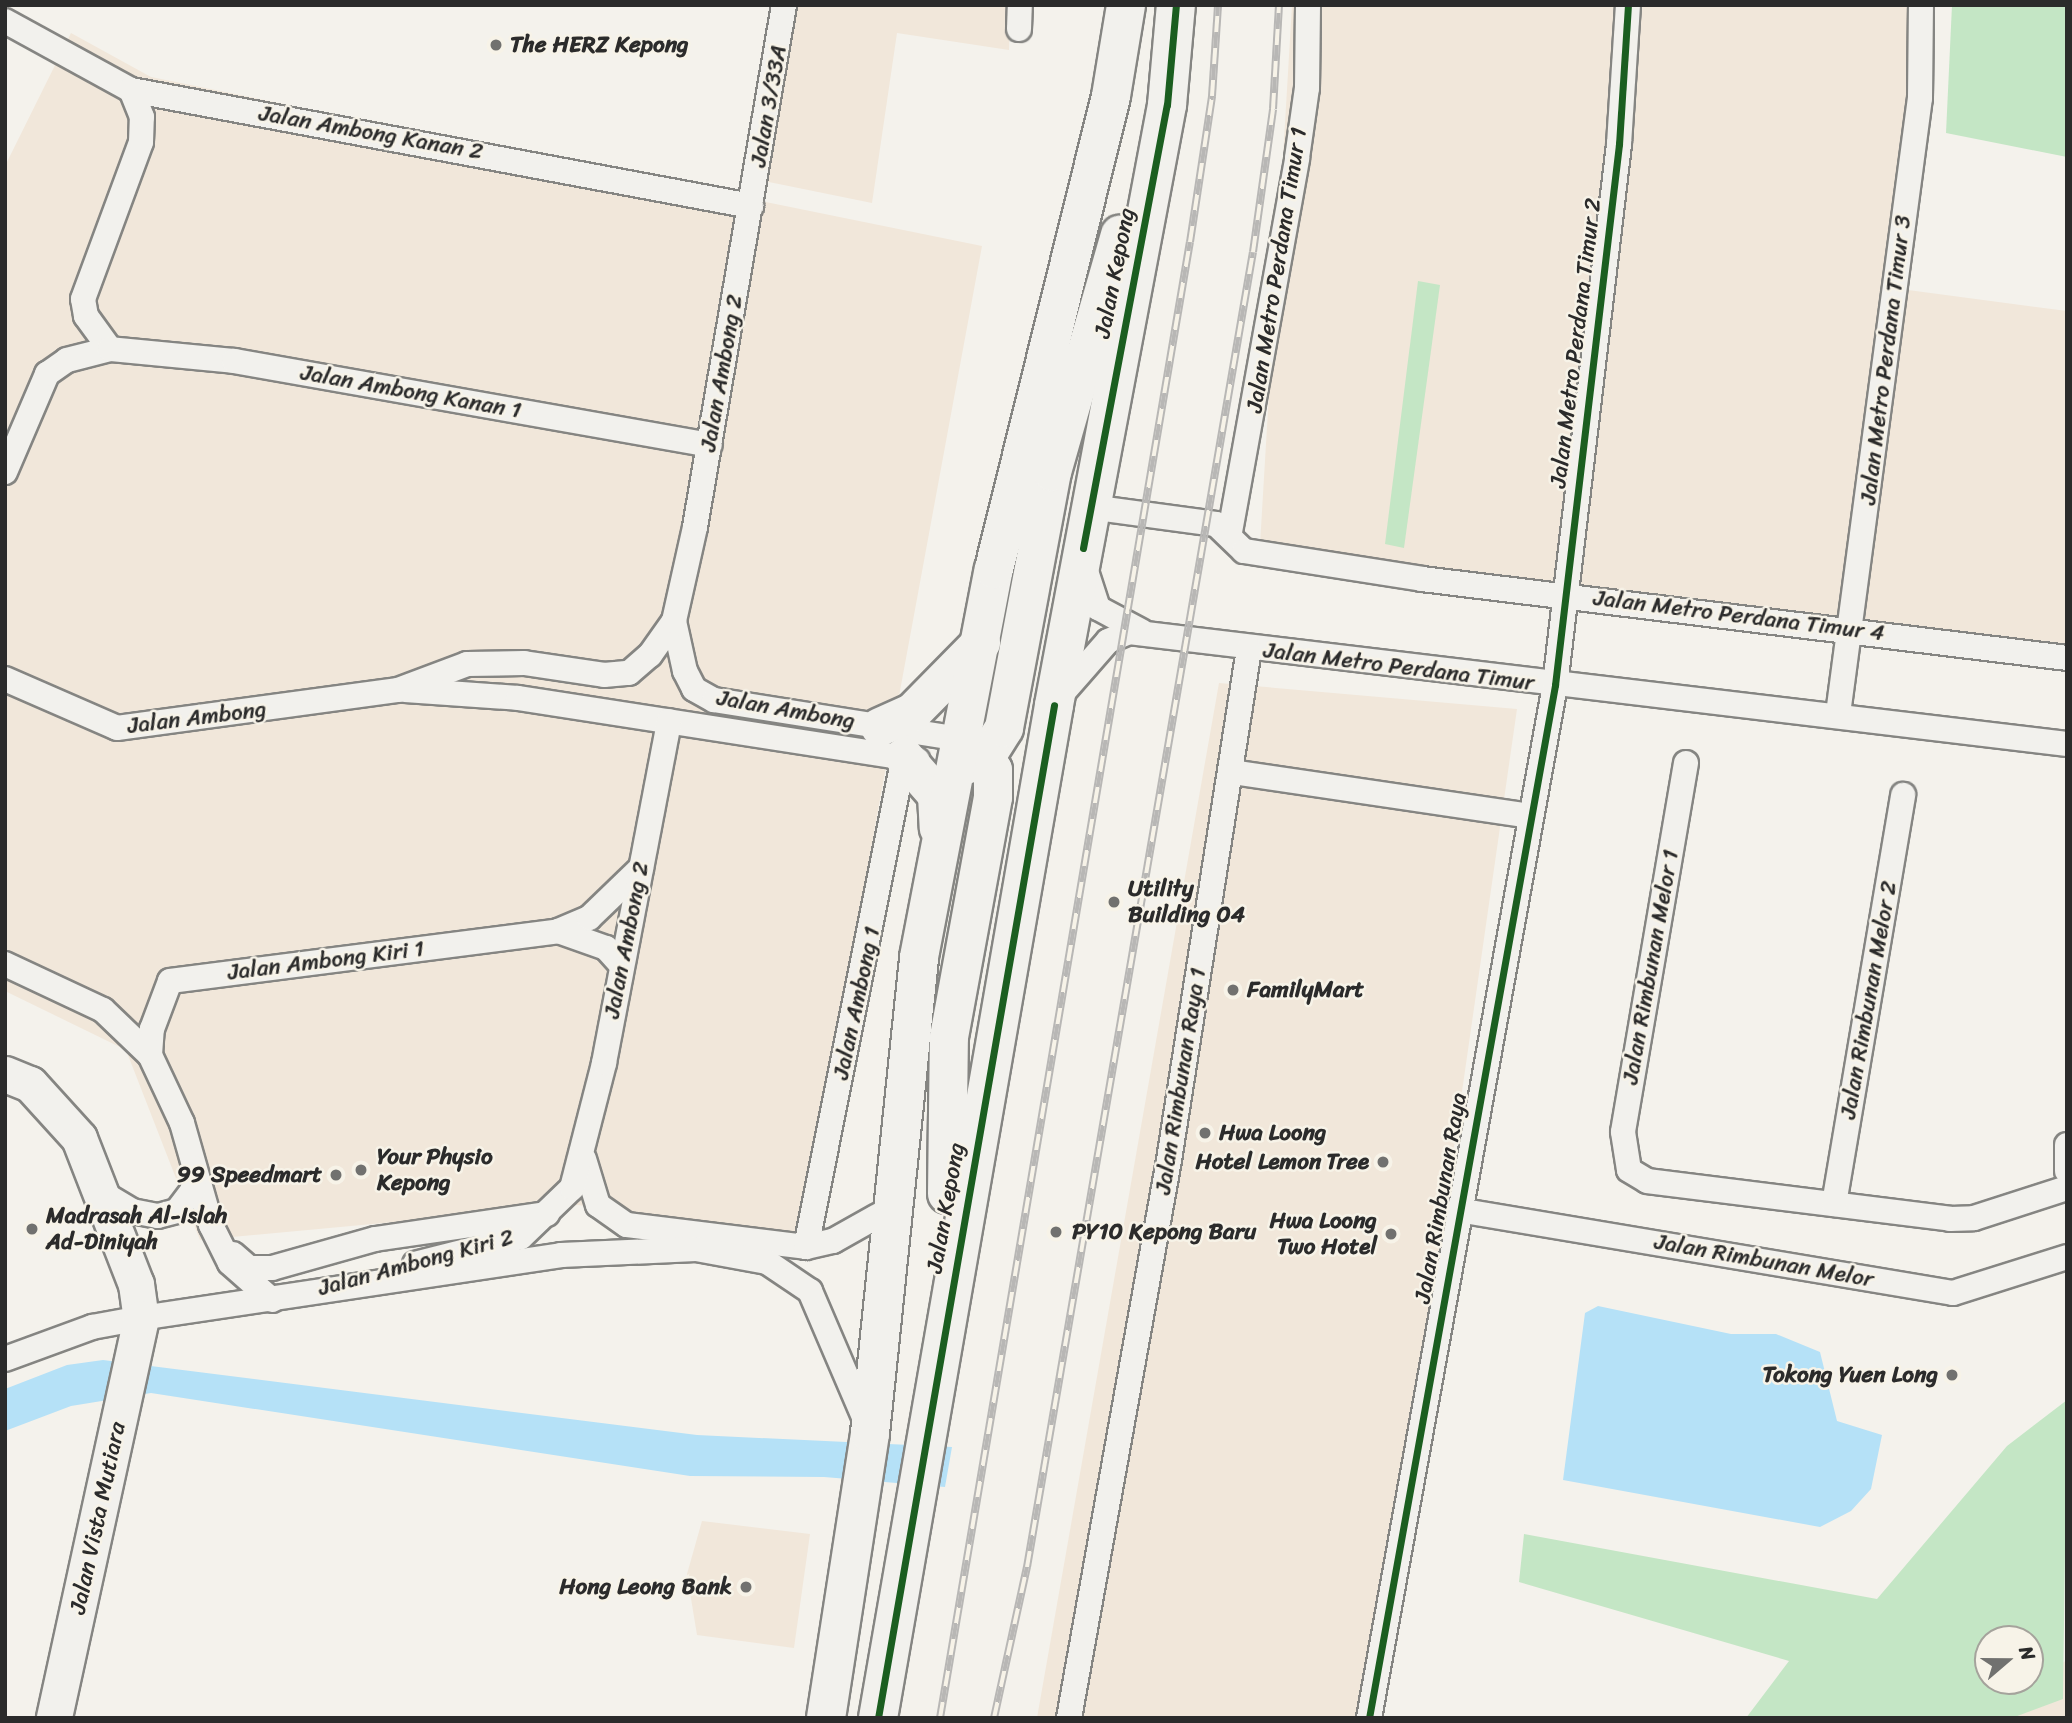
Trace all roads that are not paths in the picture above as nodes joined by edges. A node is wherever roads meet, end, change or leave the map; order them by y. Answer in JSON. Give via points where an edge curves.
{"nodes":[{"id":1,"x":784,"y":5,"type":"edge"},
{"id":2,"x":1126,"y":5,"type":"edge"},
{"id":3,"x":1177,"y":5,"type":"edge"},
{"id":4,"x":1308,"y":5,"type":"edge"},
{"id":5,"x":1628,"y":5,"type":"edge"},
{"id":6,"x":1921,"y":5,"type":"edge"},
{"id":7,"x":5,"y":21,"type":"edge"},
{"id":8,"x":131,"y":90,"type":"junction"},
{"id":9,"x":1167,"y":104,"type":"junction"},
{"id":10,"x":751,"y":205,"type":"junction"},
{"id":11,"x":110,"y":349,"type":"junction"},
{"id":12,"x":710,"y":445,"type":"junction"},
{"id":13,"x":5,"y":472,"type":"edge"},
{"id":14,"x":1090,"y":508,"type":"junction"},
{"id":15,"x":1230,"y":532,"type":"junction"},
{"id":16,"x":1083,"y":548,"type":"junction"},
{"id":17,"x":1565,"y":596,"type":"junction"},
{"id":18,"x":674,"y":621,"type":"junction"},
{"id":19,"x":1848,"y":628,"type":"junction"},
{"id":20,"x":1155,"y":635,"type":"junction"},
{"id":21,"x":981,"y":643,"type":"junction"},
{"id":22,"x":1249,"y":649,"type":"junction"},
{"id":23,"x":2067,"y":658,"type":"edge"},
{"id":24,"x":5,"y":679,"type":"edge"},
{"id":25,"x":1555,"y":685,"type":"junction"},
{"id":26,"x":398,"y":690,"type":"junction"},
{"id":27,"x":1054,"y":705,"type":"junction"},
{"id":28,"x":1838,"y":714,"type":"junction"},
{"id":29,"x":669,"y":722,"type":"junction"},
{"id":30,"x":880,"y":727,"type":"junction"},
{"id":31,"x":2067,"y":744,"type":"edge"},
{"id":32,"x":968,"y":755,"type":"junction"},
{"id":33,"x":904,"y":757,"type":"junction"},
{"id":34,"x":1686,"y":763,"type":"dead end"},
{"id":35,"x":1231,"y":772,"type":"junction"},
{"id":36,"x":1903,"y":795,"type":"dead end"},
{"id":37,"x":1531,"y":816,"type":"junction"},
{"id":38,"x":941,"y":851,"type":"junction"},
{"id":39,"x":641,"y":867,"type":"junction"},
{"id":40,"x":558,"y":931,"type":"junction"},
{"id":41,"x":5,"y":964,"type":"edge"},
{"id":42,"x":622,"y":966,"type":"junction"},
{"id":43,"x":150,"y":1055,"type":"junction"},
{"id":44,"x":5,"y":1074,"type":"edge"},
{"id":45,"x":2067,"y":1145,"type":"edge"},
{"id":46,"x":584,"y":1158,"type":"junction"},
{"id":47,"x":194,"y":1164,"type":"junction"},
{"id":48,"x":2067,"y":1171,"type":"edge"},
{"id":49,"x":2067,"y":1188,"type":"edge"},
{"id":50,"x":99,"y":1191,"type":"junction"},
{"id":51,"x":1834,"y":1205,"type":"junction"},
{"id":52,"x":890,"y":1209,"type":"junction"},
{"id":53,"x":1458,"y":1210,"type":"junction"},
{"id":54,"x":547,"y":1214,"type":"junction"},
{"id":55,"x":211,"y":1225,"type":"junction"},
{"id":56,"x":806,"y":1247,"type":"junction"},
{"id":57,"x":2067,"y":1257,"type":"edge"},
{"id":58,"x":272,"y":1300,"type":"junction"},
{"id":59,"x":141,"y":1318,"type":"junction"},
{"id":60,"x":8,"y":1350,"type":"edge"},
{"id":61,"x":938,"y":1364,"type":"junction"},
{"id":62,"x":870,"y":1433,"type":"junction"},
{"id":63,"x":54,"y":1718,"type":"edge"},
{"id":64,"x":826,"y":1718,"type":"edge"},
{"id":65,"x":878,"y":1718,"type":"edge"},
{"id":66,"x":1069,"y":1718,"type":"edge"},
{"id":67,"x":1369,"y":1718,"type":"edge"}],
"edges":[{"from":1,"to":10,"type":"street","name":"Jalan 3/33A"},
{"from":2,"to":21,"type":"main road","name":"Jalan Kepong","via":[[1111,96]]},
{"from":3,"to":9,"type":"main road","name":"Jalan Kepong"},
{"from":4,"to":15,"type":"street","name":"Jalan Metro Perdana Timur 1","via":[[1307,88],[1297,158]]},
{"from":5,"to":17,"type":"street","name":"Jalan Metro Perdana Timur 2","via":[[1619,144]]},
{"from":6,"to":19,"type":"street","name":"Jalan Metro Perdana Timur 3","via":[[1920,98]]},
{"from":7,"to":8,"type":"street","name":"Jalan Ambong Kanan 2"},
{"from":8,"to":10,"type":"street","name":"Jalan Ambong Kanan 2"},
{"from":8,"to":11,"type":"street","via":[[142,117],[141,142],[83,299],[86,316]]},
{"from":9,"to":14,"type":"main road","name":"Jalan Kepong"},
{"from":9,"to":32,"type":"main road","via":[[1070,399],[1004,727]]},
{"from":10,"to":12,"type":"street","name":"Jalan Ambong 2"},
{"from":11,"to":12,"type":"street","name":"Jalan Ambong Kanan 1","via":[[234,360]]},
{"from":11,"to":13,"type":"street","name":"Jalan Ambong Kanan 1","via":[[66,360],[47,374]]},
{"from":12,"to":18,"type":"street","name":"Jalan Ambong 2"},
{"from":14,"to":15,"type":"street","name":"Jalan Metro Perdana Timur 4","via":[[1216,524]]},
{"from":14,"to":16,"type":"main road","name":"Jalan Kepong"},
{"from":15,"to":17,"type":"street","name":"Jalan Metro Perdana Timur 4","via":[[1244,551]]},
{"from":16,"to":20,"type":"street","via":[[1098,608],[1119,625]]},
{"from":16,"to":27,"type":"main road","name":"Jalan Kepong"},
{"from":17,"to":19,"type":"street","name":"Jalan Metro Perdana Timur 4"},
{"from":17,"to":25,"type":"street","name":"Jalan Metro Perdana Timur 2"},
{"from":18,"to":26,"type":"street","name":"Jalan Ambong","via":[[629,673],[467,664]]},
{"from":18,"to":30,"type":"street","name":"Jalan Ambong","via":[[685,671],[694,689],[714,700]]},
{"from":19,"to":23,"type":"street","name":"Jalan Metro Perdana Timur 4"},
{"from":19,"to":28,"type":"street","name":"Jalan Metro Perdana Timur 3"},
{"from":20,"to":22,"type":"street","name":"Jalan Metro Perdana Timur"},
{"from":20,"to":27,"type":"street","name":"Jalan Metro Perdana Timur","via":[[1129,632],[1108,641]]},
{"from":21,"to":30,"type":"main road","via":[[913,712]]},
{"from":21,"to":32,"type":"main road","name":"Jalan Kepong"},
{"from":22,"to":25,"type":"street","name":"Jalan Metro Perdana Timur"},
{"from":22,"to":35,"type":"street","name":"Jalan Rimbunan Raya 1"},
{"from":24,"to":26,"type":"street","name":"Jalan Ambong","via":[[117,728]]},
{"from":25,"to":28,"type":"street","name":"Jalan Metro Perdana Timur"},
{"from":25,"to":37,"type":"street","name":"Jalan Rimbunan Raya"},
{"from":26,"to":29,"type":"street","name":"Jalan Ambong","via":[[518,698]]},
{"from":27,"to":61,"type":"main road","name":"Jalan Kepong"},
{"from":28,"to":31,"type":"street","name":"Jalan Metro Perdana Timur"},
{"from":29,"to":33,"type":"street","name":"Jalan Ambong"},
{"from":29,"to":39,"type":"street","name":"Jalan Ambong 2"},
{"from":30,"to":32,"type":"street","name":"Jalan Ambong"},
{"from":32,"to":33,"type":"street","name":"Jalan Ambong"},
{"from":32,"to":38,"type":"main road","name":"Jalan Kepong"},
{"from":32,"to":61,"type":"main road","via":[[993,797],[949,1037]]},
{"from":33,"to":38,"type":"main road","via":[[937,795]]},
{"from":33,"to":56,"type":"street","name":"Jalan Ambong 1"},
{"from":34,"to":51,"type":"street","name":"Jalan Rimbunan Melor 1","via":[[1623,1132],[1629,1170],[1647,1181]]},
{"from":35,"to":37,"type":"street"},
{"from":35,"to":66,"type":"street","name":"Jalan Rimbunan Raya 1"},
{"from":36,"to":51,"type":"street","name":"Jalan Rimbunan Melor 2"},
{"from":37,"to":53,"type":"street","name":"Jalan Rimbunan Raya"},
{"from":38,"to":52,"type":"main road","name":"Jalan Kepong","via":[[919,957]]},
{"from":39,"to":40,"type":"street","name":"Jalan Ambong Kiri 1","via":[[589,918]]},
{"from":39,"to":42,"type":"street","name":"Jalan Ambong 2"},
{"from":40,"to":42,"type":"street","name":"Jalan Ambong Kiri 1","via":[[606,948]]},
{"from":40,"to":43,"type":"street","name":"Jalan Ambong Kiri 1","via":[[170,981],[152,1029]]},
{"from":41,"to":43,"type":"street","via":[[103,1010]]},
{"from":42,"to":46,"type":"street","name":"Jalan Ambong 2"},
{"from":43,"to":47,"type":"street"},
{"from":44,"to":50,"type":"street","via":[[30,1084],[79,1138]]},
{"from":45,"to":48,"type":"street"},
{"from":46,"to":54,"type":"street","name":"Jalan Ambong Kiri 2","via":[[572,1188]]},
{"from":46,"to":56,"type":"street","via":[[598,1205],[627,1225]]},
{"from":47,"to":50,"type":"street","via":[[193,1191],[177,1211],[158,1216],[132,1210]]},
{"from":47,"to":55,"type":"street"},
{"from":49,"to":51,"type":"street","via":[[1974,1218]]},
{"from":50,"to":59,"type":"street","via":[[136,1284]]},
{"from":52,"to":56,"type":"street","via":[[833,1241]]},
{"from":52,"to":62,"type":"main road","name":"Jalan Kepong"},
{"from":53,"to":57,"type":"street","name":"Jalan Rimbunan Melor","via":[[1953,1293]]},
{"from":53,"to":67,"type":"street","name":"Jalan Rimbunan Raya"},
{"from":54,"to":55,"type":"street","via":[[376,1239],[272,1268],[249,1268]]},
{"from":54,"to":58,"type":"street","name":"Jalan Ambong Kiri 2","via":[[521,1237]]},
{"from":55,"to":58,"type":"street","via":[[230,1263]]},
{"from":58,"to":59,"type":"street","name":"Jalan Ambong Kiri 2"},
{"from":58,"to":62,"type":"street","name":"Jalan Ambong Kiri 2","via":[[561,1255],[696,1249],[739,1253],[789,1273],[810,1291]]},
{"from":59,"to":60,"type":"street","name":"Jalan Ambong Kiri 2"},
{"from":59,"to":63,"type":"street","name":"Jalan Vista Mutiara"},
{"from":61,"to":65,"type":"main road","name":"Jalan Kepong"},
{"from":62,"to":64,"type":"main road","name":"Jalan Kepong"}]}
